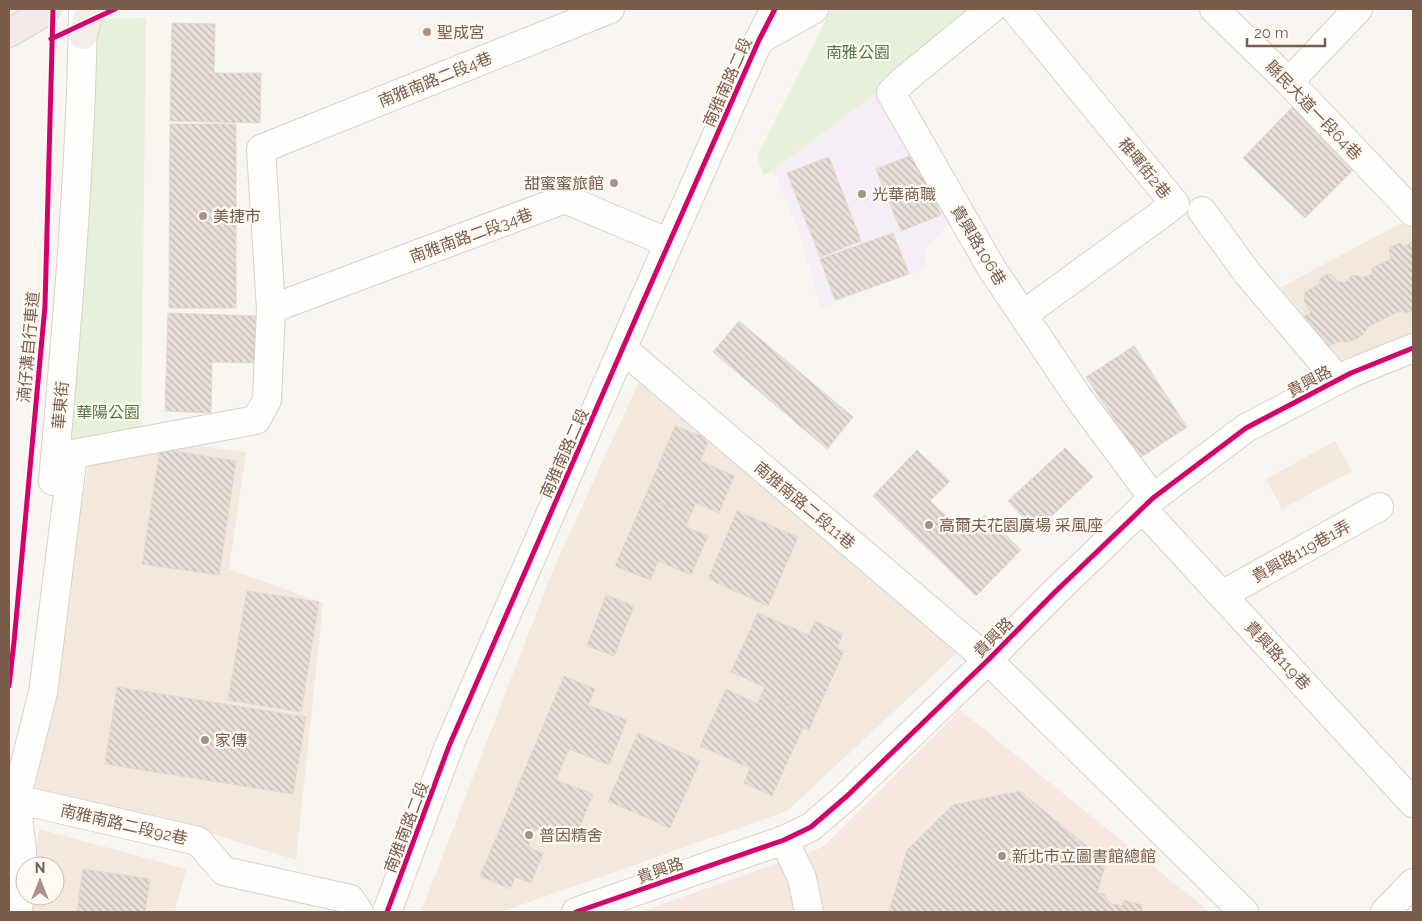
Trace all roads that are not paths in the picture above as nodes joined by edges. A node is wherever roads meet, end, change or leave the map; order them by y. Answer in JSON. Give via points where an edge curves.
{"nodes":[{"id":1,"x":46,"y":9,"type":"edge"},
{"id":2,"x":92,"y":9,"type":"edge"},
{"id":3,"x":610,"y":9,"type":"edge"},
{"id":4,"x":775,"y":9,"type":"edge"},
{"id":5,"x":814,"y":9,"type":"edge"},
{"id":6,"x":991,"y":9,"type":"edge"},
{"id":7,"x":1015,"y":9,"type":"edge"},
{"id":8,"x":1214,"y":9,"type":"edge"},
{"id":9,"x":1358,"y":9,"type":"edge"},
{"id":10,"x":83,"y":22,"type":"edge"},
{"id":11,"x":9,"y":33,"type":"edge"},
{"id":12,"x":760,"y":40,"type":"junction"},
{"id":13,"x":1288,"y":82,"type":"junction"},
{"id":14,"x":1175,"y":204,"type":"junction"},
{"id":15,"x":1202,"y":211,"type":"dead end"},
{"id":16,"x":1413,"y":212,"type":"edge"},
{"id":17,"x":669,"y":243,"type":"junction"},
{"id":18,"x":1215,"y":260,"type":"dead end"},
{"id":19,"x":271,"y":309,"type":"junction"},
{"id":20,"x":1023,"y":315,"type":"junction"},
{"id":21,"x":1413,"y":348,"type":"edge"},
{"id":22,"x":623,"y":349,"type":"junction"},
{"id":23,"x":1338,"y":380,"type":"junction"},
{"id":24,"x":1148,"y":503,"type":"junction"},
{"id":25,"x":1379,"y":507,"type":"dead end"},
{"id":26,"x":1229,"y":592,"type":"junction"},
{"id":27,"x":988,"y":660,"type":"junction"},
{"id":28,"x":1413,"y":782,"type":"edge"},
{"id":29,"x":16,"y":800,"type":"junction"},
{"id":30,"x":1413,"y":803,"type":"edge"},
{"id":31,"x":784,"y":840,"type":"junction"},
{"id":32,"x":1413,"y":883,"type":"edge"},
{"id":33,"x":18,"y":912,"type":"edge"},
{"id":34,"x":359,"y":912,"type":"edge"},
{"id":35,"x":387,"y":912,"type":"edge"},
{"id":36,"x":576,"y":912,"type":"edge"},
{"id":37,"x":809,"y":912,"type":"edge"},
{"id":38,"x":1244,"y":912,"type":"edge"},
{"id":39,"x":1385,"y":912,"type":"edge"}],
"edges":[{"from":1,"to":11,"type":"highway"},
{"from":2,"to":10,"type":"main road"},
{"from":3,"to":19,"type":"street","name":"南雅南路二段4巷","via":[[261,149]]},
{"from":4,"to":12,"type":"street","name":"南雅南路二段"},
{"from":5,"to":12,"type":"street"},
{"from":6,"to":20,"type":"street","name":"貴興路106巷","via":[[891,93],[992,269]]},
{"from":7,"to":14,"type":"street","name":"稚暉街2巷"},
{"from":8,"to":13,"type":"street","name":"縣民大道一段64巷"},
{"from":9,"to":13,"type":"street"},
{"from":10,"to":29,"type":"street","name":"華東街","via":[[80,143],[72,262],[38,645]]},
{"from":12,"to":17,"type":"street","name":"南雅南路二段"},
{"from":13,"to":16,"type":"street","name":"縣民大道一段64巷"},
{"from":14,"to":18,"type":"street"},
{"from":14,"to":20,"type":"street","name":"稚暉街2巷"},
{"from":15,"to":23,"type":"street","via":[[1248,274]]},
{"from":17,"to":19,"type":"street","name":"南雅南路二段34巷","via":[[565,200]]},
{"from":17,"to":22,"type":"street","name":"南雅南路二段"},
{"from":19,"to":29,"type":"street","name":"華東街","via":[[267,400],[256,420],[73,454],[43,693]]},
{"from":20,"to":24,"type":"street","name":"貴興路106巷"},
{"from":21,"to":23,"type":"street","name":"貴興路"},
{"from":22,"to":27,"type":"street","name":"南雅南路二段11巷"},
{"from":22,"to":35,"type":"street","name":"南雅南路二段","via":[[450,746]]},
{"from":23,"to":24,"type":"street","name":"貴興路","via":[[1246,428]]},
{"from":24,"to":26,"type":"street","name":"貴興路119巷"},
{"from":24,"to":27,"type":"street","name":"貴興路"},
{"from":25,"to":26,"type":"street","name":"貴興路119巷1弄"},
{"from":26,"to":28,"type":"street"},
{"from":26,"to":30,"type":"street","name":"貴興路119巷"},
{"from":27,"to":31,"type":"street","name":"貴興路","via":[[847,796],[811,827]]},
{"from":27,"to":38,"type":"street"},
{"from":29,"to":33,"type":"street","name":"華東街","via":[[22,850]]},
{"from":29,"to":34,"type":"street","name":"南雅南路二段92巷","via":[[198,841],[224,871],[350,899]]},
{"from":31,"to":36,"type":"street","name":"貴興路"},
{"from":31,"to":37,"type":"street","via":[[802,878]]},
{"from":32,"to":39,"type":"street"}]}
